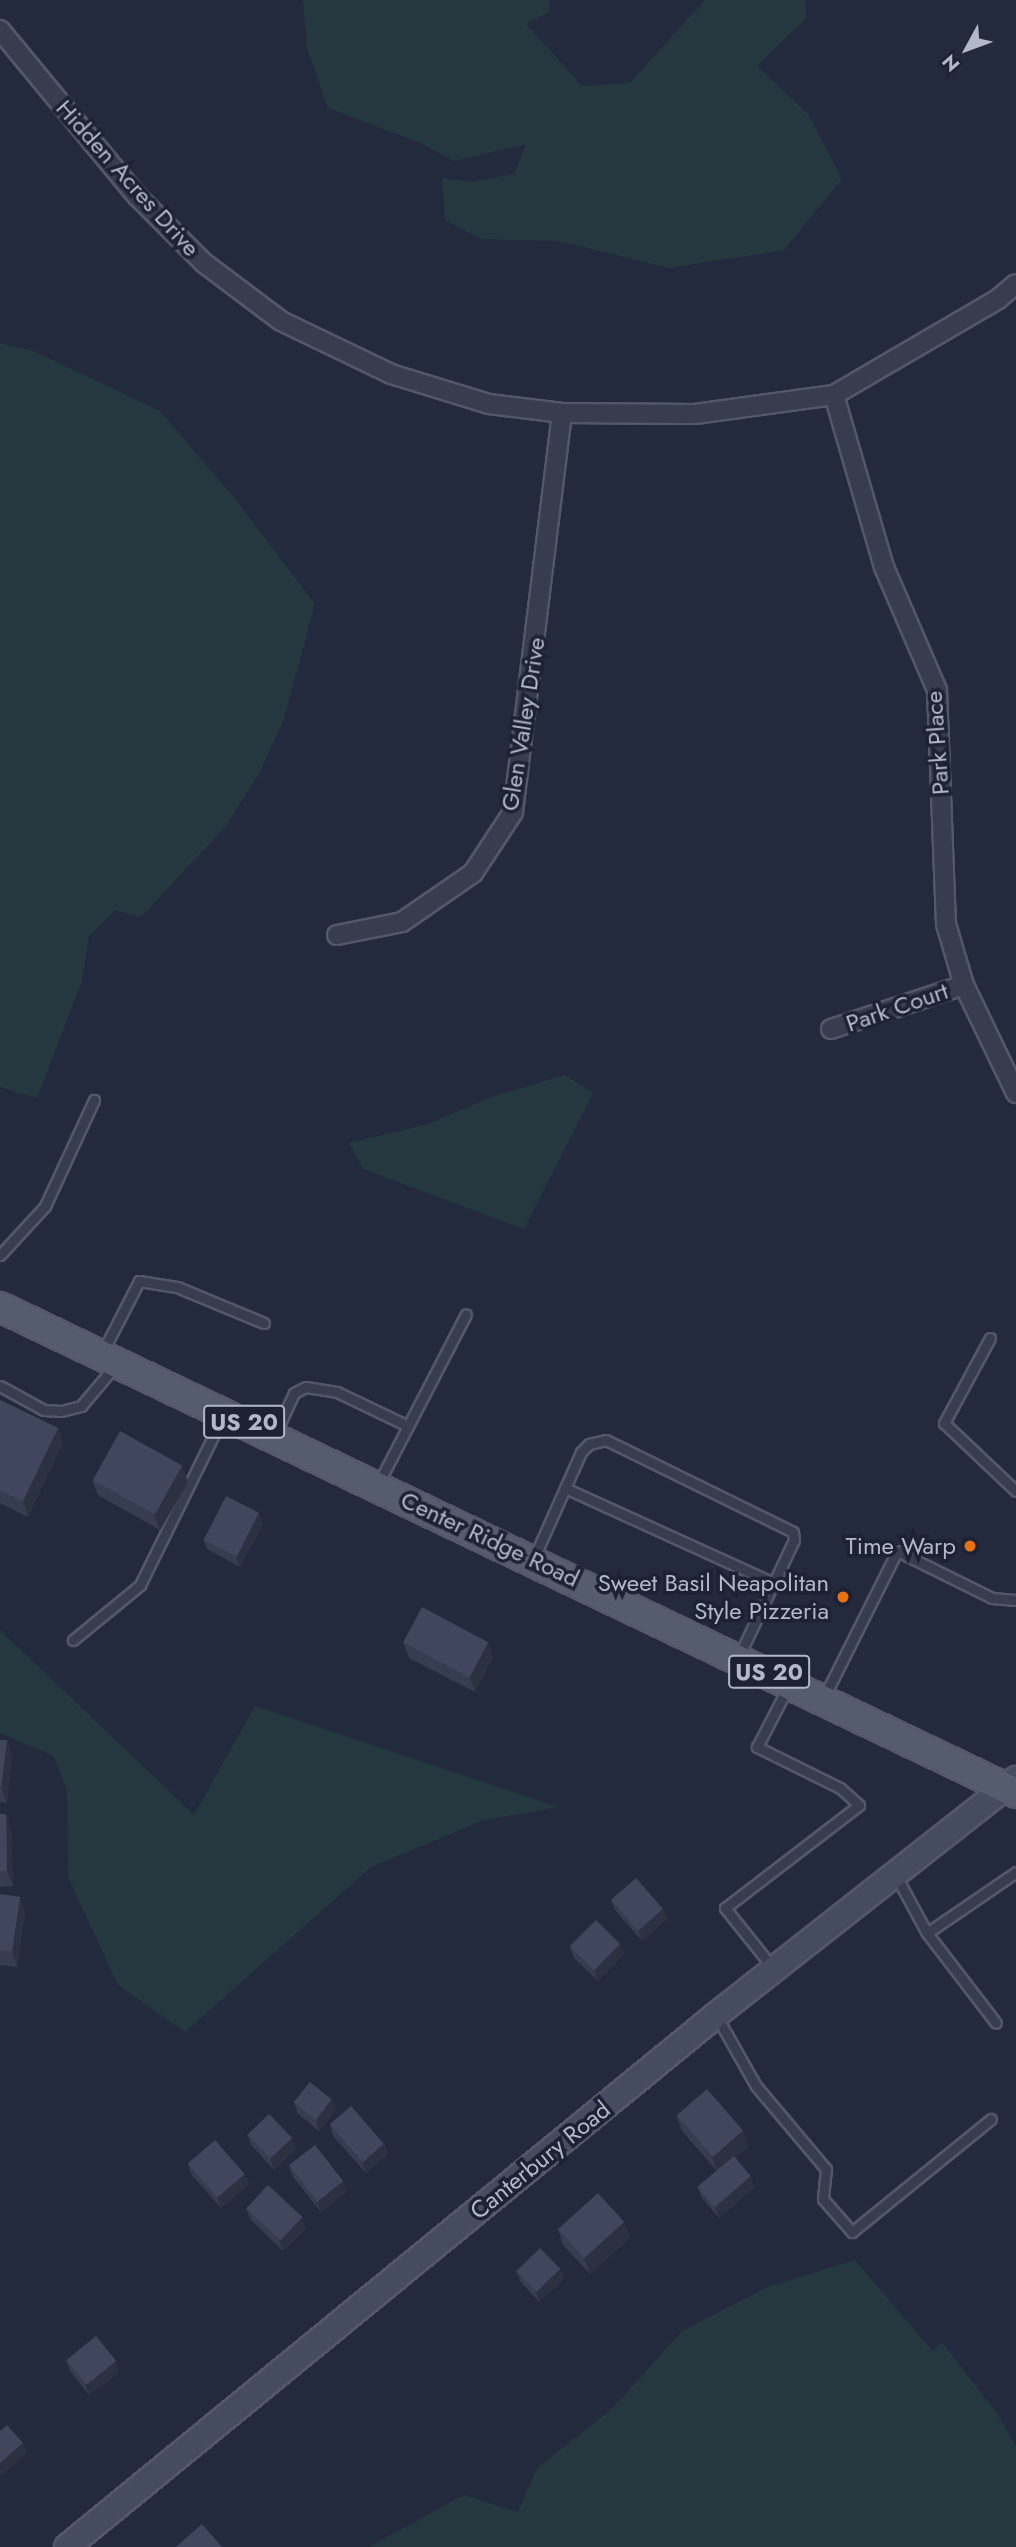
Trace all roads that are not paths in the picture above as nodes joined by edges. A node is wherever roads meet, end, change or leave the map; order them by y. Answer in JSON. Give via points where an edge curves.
{"nodes":[{"id":1,"x":0,"y":30,"type":"edge"},
{"id":2,"x":1016,"y":284,"type":"edge"},
{"id":3,"x":834,"y":395,"type":"junction"},
{"id":4,"x":562,"y":413,"type":"junction"},
{"id":5,"x":337,"y":935,"type":"dead end"},
{"id":6,"x":964,"y":985,"type":"junction"},
{"id":7,"x":831,"y":1029,"type":"dead end"},
{"id":8,"x":1016,"y":1093,"type":"edge"},
{"id":9,"x":94,"y":1100,"type":"dead end"},
{"id":10,"x":0,"y":1255,"type":"edge"},
{"id":11,"x":0,"y":1307,"type":"edge"},
{"id":12,"x":466,"y":1314,"type":"dead end"},
{"id":13,"x":264,"y":1323,"type":"dead end"},
{"id":14,"x":990,"y":1338,"type":"dead end"},
{"id":15,"x":110,"y":1359,"type":"junction"},
{"id":16,"x":0,"y":1386,"type":"edge"},
{"id":17,"x":225,"y":1413,"type":"junction"},
{"id":18,"x":408,"y":1426,"type":"junction"},
{"id":19,"x":273,"y":1437,"type":"junction"},
{"id":20,"x":377,"y":1486,"type":"junction"},
{"id":21,"x":565,"y":1488,"type":"junction"},
{"id":22,"x":1016,"y":1491,"type":"edge"},
{"id":23,"x":533,"y":1560,"type":"junction"},
{"id":24,"x":773,"y":1583,"type":"junction"},
{"id":25,"x":1016,"y":1600,"type":"edge"},
{"id":26,"x":73,"y":1640,"type":"dead end"},
{"id":27,"x":738,"y":1658,"type":"junction"},
{"id":28,"x":790,"y":1682,"type":"junction"},
{"id":29,"x":824,"y":1698,"type":"junction"},
{"id":30,"x":1012,"y":1787,"type":"edge"},
{"id":31,"x":1016,"y":1872,"type":"edge"},
{"id":32,"x":895,"y":1874,"type":"junction"},
{"id":33,"x":927,"y":1933,"type":"junction"},
{"id":34,"x":774,"y":1970,"type":"junction"},
{"id":35,"x":716,"y":2015,"type":"junction"},
{"id":36,"x":996,"y":2023,"type":"dead end"},
{"id":37,"x":991,"y":2119,"type":"dead end"},
{"id":38,"x":67,"y":2547,"type":"edge"}],
"edges":[{"from":1,"to":4,"type":"street","name":"Hidden Acres Drive","via":[[137,196],[204,263],[281,321],[391,374],[489,404]]},
{"from":2,"to":3,"type":"street","name":"Hidden Acres Drive"},
{"from":3,"to":4,"type":"street","name":"Hidden Acres Drive","via":[[695,414]]},
{"from":3,"to":6,"type":"street","name":"Park Place","via":[[884,567],[937,690],[946,924]]},
{"from":4,"to":5,"type":"street","name":"Glen Valley Drive","via":[[513,812],[473,873],[402,922]]},
{"from":6,"to":7,"type":"street","name":"Park Court"},
{"from":6,"to":8,"type":"street","name":"Park Place"},
{"from":9,"to":10,"type":"lane","via":[[45,1206]]},
{"from":11,"to":15,"type":"main road","name":"Center Ridge Road","number":"US 20"},
{"from":12,"to":18,"type":"lane"},
{"from":13,"to":15,"type":"lane","via":[[177,1287],[139,1281]]},
{"from":14,"to":22,"type":"lane","via":[[944,1423]]},
{"from":15,"to":16,"type":"lane","via":[[81,1406],[61,1411],[44,1410]]},
{"from":15,"to":17,"type":"main road","name":"Center Ridge Road","number":"US 20"},
{"from":17,"to":19,"type":"main road","name":"Center Ridge Road","number":"US 20"},
{"from":17,"to":26,"type":"lane","via":[[140,1585]]},
{"from":18,"to":19,"type":"lane","via":[[337,1392],[306,1387],[294,1392]]},
{"from":18,"to":20,"type":"lane"},
{"from":19,"to":20,"type":"main road","name":"Center Ridge Road","number":"US 20"},
{"from":20,"to":23,"type":"main road","name":"Center Ridge Road","number":"US 20"},
{"from":21,"to":23,"type":"lane"},
{"from":21,"to":24,"type":"lane"},
{"from":21,"to":24,"type":"lane","via":[[581,1452],[589,1444],[606,1440],[790,1527],[794,1540]]},
{"from":23,"to":27,"type":"main road","name":"Center Ridge Road","number":"US 20"},
{"from":24,"to":27,"type":"lane"},
{"from":25,"to":29,"type":"lane","via":[[992,1598],[897,1551]]},
{"from":27,"to":28,"type":"main road","name":"Center Ridge Road","number":"US 20"},
{"from":28,"to":29,"type":"main road","name":"Center Ridge Road","number":"US 20"},
{"from":28,"to":34,"type":"lane","via":[[757,1747],[840,1788],[859,1805],[725,1908]]},
{"from":29,"to":30,"type":"main road","name":"Center Ridge Road","number":"US 20"},
{"from":30,"to":32,"type":"street","name":"Canterbury Road"},
{"from":31,"to":33,"type":"lane"},
{"from":32,"to":33,"type":"lane"},
{"from":32,"to":34,"type":"street","name":"Canterbury Road"},
{"from":33,"to":36,"type":"lane"},
{"from":34,"to":35,"type":"street","name":"Canterbury Road"},
{"from":35,"to":37,"type":"lane","via":[[756,2086],[826,2169],[823,2199],[852,2232]]},
{"from":35,"to":38,"type":"street","name":"Canterbury Road"}]}
